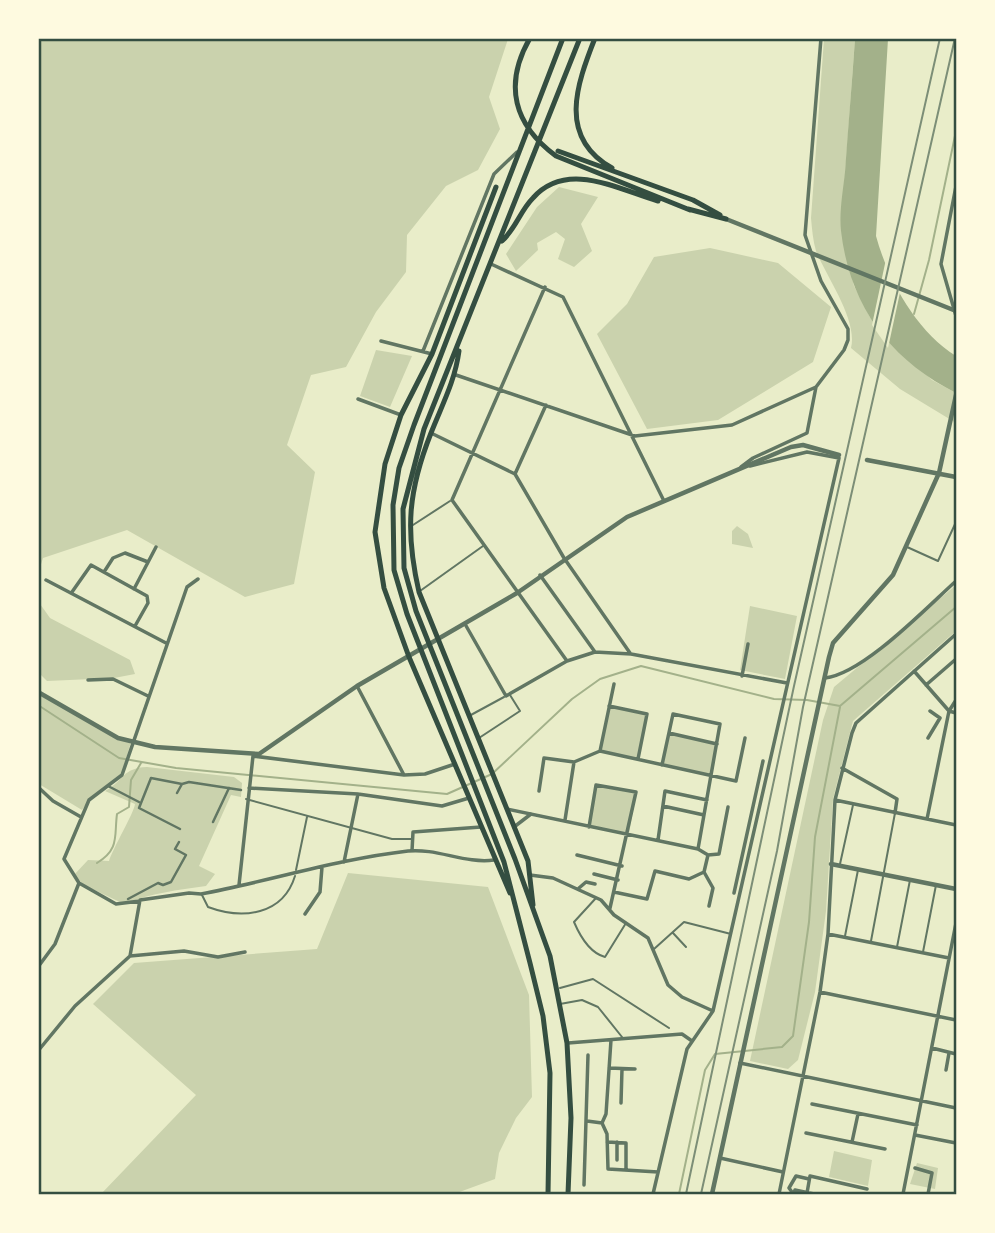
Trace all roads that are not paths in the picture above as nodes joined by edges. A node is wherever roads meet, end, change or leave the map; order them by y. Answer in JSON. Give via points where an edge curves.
{"nodes":[{"id":1,"x":530,"y":38,"type":"edge"},
{"id":2,"x":563,"y":38,"type":"edge"},
{"id":3,"x":580,"y":38,"type":"edge"},
{"id":4,"x":595,"y":38,"type":"edge"},
{"id":5,"x":821,"y":38,"type":"edge"},
{"id":6,"x":558,"y":151,"type":"dead end"},
{"id":7,"x":517,"y":152,"type":"junction"},
{"id":8,"x":627,"y":175,"type":"junction"},
{"id":9,"x":957,"y":186,"type":"edge"},
{"id":10,"x":496,"y":187,"type":"dead end"},
{"id":11,"x":690,"y":210,"type":"junction"},
{"id":12,"x":726,"y":219,"type":"junction"},
{"id":13,"x":499,"y":243,"type":"junction"},
{"id":14,"x":491,"y":264,"type":"junction"},
{"id":15,"x":545,"y":287,"type":"junction"},
{"id":16,"x":957,"y":313,"type":"edge"},
{"id":17,"x":447,"y":335,"type":"junction"},
{"id":18,"x":381,"y":341,"type":"dead end"},
{"id":19,"x":459,"y":342,"type":"junction"},
{"id":20,"x":423,"y":351,"type":"junction"},
{"id":21,"x":433,"y":352,"type":"junction"},
{"id":22,"x":456,"y":375,"type":"junction"},
{"id":23,"x":816,"y":387,"type":"junction"},
{"id":24,"x":501,"y":389,"type":"junction"},
{"id":25,"x":957,"y":395,"type":"edge"},
{"id":26,"x":358,"y":399,"type":"dead end"},
{"id":27,"x":546,"y":405,"type":"junction"},
{"id":28,"x":401,"y":415,"type":"junction"},
{"id":29,"x":431,"y":433,"type":"junction"},
{"id":30,"x":635,"y":436,"type":"junction"},
{"id":31,"x":472,"y":453,"type":"junction"},
{"id":32,"x":839,"y":455,"type":"dead end"},
{"id":33,"x":867,"y":460,"type":"dead end"},
{"id":34,"x":741,"y":467,"type":"junction"},
{"id":35,"x":939,"y":473,"type":"junction"},
{"id":36,"x":515,"y":474,"type":"junction"},
{"id":37,"x":957,"y":477,"type":"edge"},
{"id":38,"x":452,"y":500,"type":"junction"},
{"id":39,"x":664,"y":501,"type":"junction"},
{"id":40,"x":957,"y":522,"type":"edge"},
{"id":41,"x":409,"y":527,"type":"junction"},
{"id":42,"x":484,"y":545,"type":"junction"},
{"id":43,"x":156,"y":547,"type":"dead end"},
{"id":44,"x":906,"y":547,"type":"junction"},
{"id":45,"x":564,"y":558,"type":"junction"},
{"id":46,"x":148,"y":562,"type":"junction"},
{"id":47,"x":104,"y":572,"type":"junction"},
{"id":48,"x":540,"y":576,"type":"junction"},
{"id":49,"x":198,"y":579,"type":"dead end"},
{"id":50,"x":46,"y":580,"type":"dead end"},
{"id":51,"x":957,"y":581,"type":"edge"},
{"id":52,"x":134,"y":589,"type":"junction"},
{"id":53,"x":72,"y":592,"type":"junction"},
{"id":54,"x":419,"y":592,"type":"junction"},
{"id":55,"x":517,"y":592,"type":"junction"},
{"id":56,"x":466,"y":624,"type":"junction"},
{"id":57,"x":135,"y":626,"type":"junction"},
{"id":58,"x":957,"y":634,"type":"edge"},
{"id":59,"x":439,"y":640,"type":"junction"},
{"id":60,"x":166,"y":643,"type":"junction"},
{"id":61,"x":748,"y":644,"type":"dead end"},
{"id":62,"x":595,"y":652,"type":"junction"},
{"id":63,"x":631,"y":654,"type":"junction"},
{"id":64,"x":409,"y":657,"type":"junction"},
{"id":65,"x":957,"y":659,"type":"edge"},
{"id":66,"x":567,"y":661,"type":"junction"},
{"id":67,"x":914,"y":671,"type":"junction"},
{"id":68,"x":741,"y":676,"type":"junction"},
{"id":69,"x":825,"y":678,"type":"junction"},
{"id":70,"x":88,"y":680,"type":"dead end"},
{"id":71,"x":614,"y":684,"type":"dead end"},
{"id":72,"x":787,"y":684,"type":"junction"},
{"id":73,"x":926,"y":685,"type":"junction"},
{"id":74,"x":357,"y":686,"type":"junction"},
{"id":75,"x":38,"y":692,"type":"edge"},
{"id":76,"x":508,"y":695,"type":"junction"},
{"id":77,"x":148,"y":696,"type":"junction"},
{"id":78,"x":957,"y":700,"type":"edge"},
{"id":79,"x":609,"y":706,"type":"junction"},
{"id":80,"x":930,"y":711,"type":"dead end"},
{"id":81,"x":949,"y":711,"type":"junction"},
{"id":82,"x":957,"y":713,"type":"edge"},
{"id":83,"x":468,"y":716,"type":"junction"},
{"id":84,"x":669,"y":733,"type":"junction"},
{"id":85,"x":745,"y":738,"type":"dead end"},
{"id":86,"x":929,"y":738,"type":"dead end"},
{"id":87,"x":478,"y":739,"type":"junction"},
{"id":88,"x":131,"y":744,"type":"junction"},
{"id":89,"x":717,"y":744,"type":"junction"},
{"id":90,"x":600,"y":751,"type":"junction"},
{"id":91,"x":252,"y":759,"type":"junction"},
{"id":92,"x":638,"y":759,"type":"junction"},
{"id":93,"x":763,"y":761,"type":"dead end"},
{"id":94,"x":574,"y":762,"type":"junction"},
{"id":95,"x":662,"y":765,"type":"junction"},
{"id":96,"x":456,"y":767,"type":"junction"},
{"id":97,"x":842,"y":768,"type":"junction"},
{"id":98,"x":404,"y":775,"type":"junction"},
{"id":99,"x":711,"y":775,"type":"junction"},
{"id":100,"x":183,"y":784,"type":"junction"},
{"id":101,"x":108,"y":786,"type":"junction"},
{"id":102,"x":38,"y":788,"type":"edge"},
{"id":103,"x":229,"y":788,"type":"junction"},
{"id":104,"x":249,"y":788,"type":"junction"},
{"id":105,"x":241,"y":790,"type":"dead end"},
{"id":106,"x":540,"y":791,"type":"dead end"},
{"id":107,"x":759,"y":792,"type":"junction"},
{"id":108,"x":177,"y":793,"type":"dead end"},
{"id":109,"x":358,"y":794,"type":"junction"},
{"id":110,"x":468,"y":797,"type":"junction"},
{"id":111,"x":246,"y":799,"type":"junction"},
{"id":112,"x":707,"y":800,"type":"junction"},
{"id":113,"x":835,"y":800,"type":"junction"},
{"id":114,"x":139,"y":802,"type":"junction"},
{"id":115,"x":853,"y":804,"type":"junction"},
{"id":116,"x":663,"y":806,"type":"junction"},
{"id":117,"x":728,"y":807,"type":"dead end"},
{"id":118,"x":507,"y":808,"type":"junction"},
{"id":119,"x":895,"y":813,"type":"junction"},
{"id":120,"x":531,"y":814,"type":"junction"},
{"id":121,"x":704,"y":816,"type":"junction"},
{"id":122,"x":81,"y":817,"type":"junction"},
{"id":123,"x":307,"y":817,"type":"junction"},
{"id":124,"x":927,"y":818,"type":"junction"},
{"id":125,"x":565,"y":821,"type":"junction"},
{"id":126,"x":213,"y":822,"type":"dead end"},
{"id":127,"x":957,"y":825,"type":"edge"},
{"id":128,"x":350,"y":827,"type":"junction"},
{"id":129,"x":481,"y":827,"type":"junction"},
{"id":130,"x":514,"y":827,"type":"junction"},
{"id":131,"x":589,"y":827,"type":"junction"},
{"id":132,"x":180,"y":829,"type":"dead end"},
{"id":133,"x":629,"y":834,"type":"junction"},
{"id":134,"x":413,"y":839,"type":"junction"},
{"id":135,"x":658,"y":840,"type":"junction"},
{"id":136,"x":180,"y":842,"type":"dead end"},
{"id":137,"x":698,"y":849,"type":"junction"},
{"id":138,"x":412,"y":851,"type":"junction"},
{"id":139,"x":577,"y":855,"type":"dead end"},
{"id":140,"x":708,"y":856,"type":"junction"},
{"id":141,"x":494,"y":860,"type":"junction"},
{"id":142,"x":344,"y":862,"type":"junction"},
{"id":143,"x":831,"y":864,"type":"junction"},
{"id":144,"x":840,"y":865,"type":"junction"},
{"id":145,"x":622,"y":866,"type":"junction"},
{"id":146,"x":322,"y":867,"type":"junction"},
{"id":147,"x":859,"y":869,"type":"junction"},
{"id":148,"x":704,"y":872,"type":"junction"},
{"id":149,"x":296,"y":873,"type":"junction"},
{"id":150,"x":594,"y":874,"type":"dead end"},
{"id":151,"x":885,"y":874,"type":"junction"},
{"id":152,"x":530,"y":875,"type":"junction"},
{"id":153,"x":910,"y":879,"type":"junction"},
{"id":154,"x":618,"y":880,"type":"junction"},
{"id":155,"x":79,"y":883,"type":"junction"},
{"id":156,"x":595,"y":884,"type":"dead end"},
{"id":157,"x":936,"y":884,"type":"junction"},
{"id":158,"x":239,"y":885,"type":"junction"},
{"id":159,"x":579,"y":888,"type":"junction"},
{"id":160,"x":957,"y":889,"type":"edge"},
{"id":161,"x":614,"y":892,"type":"junction"},
{"id":162,"x":734,"y":893,"type":"dead end"},
{"id":163,"x":201,"y":894,"type":"junction"},
{"id":164,"x":596,"y":897,"type":"junction"},
{"id":165,"x":513,"y":899,"type":"junction"},
{"id":166,"x":128,"y":900,"type":"dead end"},
{"id":167,"x":140,"y":900,"type":"junction"},
{"id":168,"x":709,"y":906,"type":"dead end"},
{"id":169,"x":610,"y":908,"type":"junction"},
{"id":170,"x":305,"y":914,"type":"dead end"},
{"id":171,"x":534,"y":915,"type":"junction"},
{"id":172,"x":626,"y":922,"type":"junction"},
{"id":173,"x":957,"y":923,"type":"edge"},
{"id":174,"x":672,"y":933,"type":"junction"},
{"id":175,"x":730,"y":934,"type":"junction"},
{"id":176,"x":828,"y":934,"type":"junction"},
{"id":177,"x":845,"y":937,"type":"junction"},
{"id":178,"x":870,"y":942,"type":"junction"},
{"id":179,"x":686,"y":947,"type":"dead end"},
{"id":180,"x":897,"y":948,"type":"junction"},
{"id":181,"x":654,"y":950,"type":"junction"},
{"id":182,"x":245,"y":952,"type":"dead end"},
{"id":183,"x":922,"y":953,"type":"junction"},
{"id":184,"x":130,"y":956,"type":"junction"},
{"id":185,"x":949,"y":958,"type":"junction"},
{"id":186,"x":38,"y":967,"type":"edge"},
{"id":187,"x":557,"y":989,"type":"junction"},
{"id":188,"x":820,"y":992,"type":"junction"},
{"id":189,"x":560,"y":1004,"type":"junction"},
{"id":190,"x":713,"y":1011,"type":"junction"},
{"id":191,"x":938,"y":1016,"type":"junction"},
{"id":192,"x":957,"y":1020,"type":"edge"},
{"id":193,"x":669,"y":1028,"type":"dead end"},
{"id":194,"x":623,"y":1038,"type":"junction"},
{"id":195,"x":611,"y":1040,"type":"junction"},
{"id":196,"x":692,"y":1041,"type":"junction"},
{"id":197,"x":567,"y":1043,"type":"junction"},
{"id":198,"x":932,"y":1048,"type":"junction"},
{"id":199,"x":38,"y":1051,"type":"edge"},
{"id":200,"x":949,"y":1053,"type":"junction"},
{"id":201,"x":957,"y":1054,"type":"edge"},
{"id":202,"x":587,"y":1055,"type":"dead end"},
{"id":203,"x":740,"y":1060,"type":"junction"},
{"id":204,"x":609,"y":1068,"type":"junction"},
{"id":205,"x":622,"y":1069,"type":"junction"},
{"id":206,"x":635,"y":1069,"type":"dead end"},
{"id":207,"x":946,"y":1070,"type":"dead end"},
{"id":208,"x":802,"y":1077,"type":"junction"},
{"id":209,"x":922,"y":1101,"type":"junction"},
{"id":210,"x":621,"y":1103,"type":"dead end"},
{"id":211,"x":812,"y":1104,"type":"dead end"},
{"id":212,"x":957,"y":1108,"type":"edge"},
{"id":213,"x":858,"y":1114,"type":"junction"},
{"id":214,"x":586,"y":1121,"type":"junction"},
{"id":215,"x":602,"y":1123,"type":"junction"},
{"id":216,"x":917,"y":1125,"type":"junction"},
{"id":217,"x":806,"y":1133,"type":"dead end"},
{"id":218,"x":915,"y":1135,"type":"junction"},
{"id":219,"x":607,"y":1142,"type":"junction"},
{"id":220,"x":617,"y":1142,"type":"junction"},
{"id":221,"x":852,"y":1143,"type":"junction"},
{"id":222,"x":957,"y":1143,"type":"edge"},
{"id":223,"x":886,"y":1149,"type":"dead end"},
{"id":224,"x":719,"y":1158,"type":"junction"},
{"id":225,"x":617,"y":1160,"type":"dead end"},
{"id":226,"x":915,"y":1168,"type":"dead end"},
{"id":227,"x":626,"y":1170,"type":"junction"},
{"id":228,"x":658,"y":1172,"type":"junction"},
{"id":229,"x":783,"y":1172,"type":"junction"},
{"id":230,"x":809,"y":1179,"type":"junction"},
{"id":231,"x":584,"y":1185,"type":"dead end"},
{"id":232,"x":867,"y":1189,"type":"dead end"},
{"id":233,"x":793,"y":1193,"type":"edge"},
{"id":234,"x":807,"y":1193,"type":"edge"},
{"id":235,"x":652,"y":1194,"type":"edge"},
{"id":236,"x":548,"y":1195,"type":"edge"},
{"id":237,"x":568,"y":1195,"type":"edge"},
{"id":238,"x":712,"y":1195,"type":"edge"},
{"id":239,"x":779,"y":1195,"type":"edge"},
{"id":240,"x":814,"y":1195,"type":"edge"},
{"id":241,"x":903,"y":1195,"type":"edge"},
{"id":242,"x":928,"y":1195,"type":"edge"}],
"edges":[{"from":1,"to":11,"type":"main road","via":[[516,74],[517,104],[528,131],[556,156]]},
{"from":2,"to":7,"type":"main road"},
{"from":3,"to":13,"type":"main road"},
{"from":4,"to":8,"type":"main road","via":[[577,85],[578,125],[597,157]]},
{"from":5,"to":23,"type":"street","via":[[805,235],[821,282],[848,329],[845,351]]},
{"from":6,"to":8,"type":"main road"},
{"from":7,"to":17,"type":"main road"},
{"from":7,"to":20,"type":"street","via":[[494,174]]},
{"from":8,"to":12,"type":"main road","via":[[693,200]]},
{"from":9,"to":16,"type":"street","via":[[941,264]]},
{"from":10,"to":21,"type":"main road"},
{"from":11,"to":12,"type":"main road"},
{"from":11,"to":13,"type":"main road","via":[[575,177],[555,180],[525,207],[516,227]]},
{"from":12,"to":16,"type":"street"},
{"from":13,"to":14,"type":"main road"},
{"from":14,"to":15,"type":"street"},
{"from":14,"to":19,"type":"main road"},
{"from":15,"to":24,"type":"street"},
{"from":15,"to":30,"type":"street","via":[[563,297]]},
{"from":17,"to":21,"type":"main road"},
{"from":17,"to":165,"type":"main road","via":[[399,468],[391,530],[394,570],[504,862]]},
{"from":18,"to":20,"type":"street"},
{"from":19,"to":22,"type":"main road"},
{"from":19,"to":171,"type":"main road","via":[[410,473],[403,509],[404,568],[416,611]]},
{"from":20,"to":21,"type":"street"},
{"from":21,"to":28,"type":"main road"},
{"from":22,"to":24,"type":"street"},
{"from":22,"to":29,"type":"main road"},
{"from":23,"to":30,"type":"street","via":[[732,425]]},
{"from":23,"to":34,"type":"street","via":[[807,433]]},
{"from":24,"to":27,"type":"street"},
{"from":24,"to":31,"type":"street"},
{"from":25,"to":35,"type":"street"},
{"from":26,"to":28,"type":"street"},
{"from":27,"to":30,"type":"street"},
{"from":27,"to":36,"type":"street"},
{"from":28,"to":64,"type":"main road","via":[[385,464],[375,532],[384,588]]},
{"from":29,"to":31,"type":"street"},
{"from":29,"to":41,"type":"main road","via":[[415,476]]},
{"from":30,"to":39,"type":"street"},
{"from":31,"to":36,"type":"street"},
{"from":31,"to":38,"type":"street"},
{"from":32,"to":34,"type":"street","via":[[803,445]]},
{"from":33,"to":35,"type":"street"},
{"from":34,"to":39,"type":"street"},
{"from":34,"to":72,"type":"street","via":[[807,452],[839,458]]},
{"from":35,"to":37,"type":"street"},
{"from":35,"to":44,"type":"street"},
{"from":36,"to":45,"type":"street"},
{"from":38,"to":41,"type":"lane"},
{"from":38,"to":42,"type":"street"},
{"from":39,"to":45,"type":"street","via":[[627,517]]},
{"from":40,"to":44,"type":"lane","via":[[938,561]]},
{"from":41,"to":54,"type":"main road"},
{"from":42,"to":54,"type":"lane"},
{"from":42,"to":55,"type":"street"},
{"from":43,"to":46,"type":"street"},
{"from":44,"to":69,"type":"street","via":[[893,575],[833,643]]},
{"from":45,"to":48,"type":"street"},
{"from":45,"to":63,"type":"street"},
{"from":46,"to":47,"type":"street","via":[[125,553],[113,558]]},
{"from":46,"to":52,"type":"street"},
{"from":47,"to":52,"type":"street"},
{"from":47,"to":53,"type":"street","via":[[91,565],[86,568]]},
{"from":48,"to":55,"type":"street"},
{"from":48,"to":62,"type":"street"},
{"from":49,"to":60,"type":"street","via":[[187,587]]},
{"from":50,"to":53,"type":"street"},
{"from":51,"to":69,"type":"street","via":[[868,658],[840,675]]},
{"from":52,"to":57,"type":"street","via":[[147,596],[148,603]]},
{"from":53,"to":57,"type":"street"},
{"from":54,"to":59,"type":"main road"},
{"from":55,"to":56,"type":"street"},
{"from":55,"to":66,"type":"street"},
{"from":56,"to":59,"type":"street"},
{"from":56,"to":76,"type":"street"},
{"from":57,"to":60,"type":"street"},
{"from":58,"to":67,"type":"street"},
{"from":59,"to":64,"type":"street"},
{"from":59,"to":83,"type":"main road"},
{"from":60,"to":77,"type":"street"},
{"from":61,"to":68,"type":"street"},
{"from":62,"to":63,"type":"street"},
{"from":62,"to":66,"type":"street"},
{"from":63,"to":68,"type":"street"},
{"from":64,"to":74,"type":"street"},
{"from":64,"to":96,"type":"main road"},
{"from":65,"to":73,"type":"street"},
{"from":66,"to":76,"type":"street"},
{"from":67,"to":73,"type":"street"},
{"from":67,"to":97,"type":"street","via":[[856,723]]},
{"from":68,"to":72,"type":"street"},
{"from":69,"to":203,"type":"street"},
{"from":70,"to":77,"type":"street","via":[[113,679]]},
{"from":71,"to":79,"type":"street"},
{"from":72,"to":107,"type":"street"},
{"from":73,"to":81,"type":"street"},
{"from":74,"to":91,"type":"street"},
{"from":74,"to":98,"type":"street"},
{"from":75,"to":88,"type":"street"},
{"from":76,"to":83,"type":"lane"},
{"from":76,"to":87,"type":"lane","via":[[520,711]]},
{"from":77,"to":88,"type":"street"},
{"from":78,"to":81,"type":"street"},
{"from":79,"to":90,"type":"street"},
{"from":79,"to":92,"type":"street","via":[[647,714]]},
{"from":80,"to":86,"type":"street","via":[[940,718]]},
{"from":81,"to":82,"type":"street"},
{"from":81,"to":124,"type":"street"},
{"from":83,"to":87,"type":"main road"},
{"from":84,"to":89,"type":"street"},
{"from":84,"to":89,"type":"street","via":[[673,714],[720,724]]},
{"from":84,"to":95,"type":"street"},
{"from":85,"to":99,"type":"street","via":[[736,781]]},
{"from":87,"to":118,"type":"main road"},
{"from":88,"to":91,"type":"street"},
{"from":88,"to":101,"type":"street","via":[[119,779]]},
{"from":89,"to":99,"type":"street"},
{"from":90,"to":92,"type":"street"},
{"from":90,"to":94,"type":"street"},
{"from":91,"to":98,"type":"street"},
{"from":91,"to":104,"type":"street"},
{"from":92,"to":95,"type":"street"},
{"from":93,"to":107,"type":"street"},
{"from":94,"to":106,"type":"street","via":[[544,758]]},
{"from":94,"to":125,"type":"street"},
{"from":95,"to":99,"type":"street"},
{"from":96,"to":98,"type":"street"},
{"from":96,"to":110,"type":"main road"},
{"from":97,"to":113,"type":"street"},
{"from":97,"to":119,"type":"street","via":[[897,799]]},
{"from":99,"to":112,"type":"street"},
{"from":100,"to":103,"type":"street"},
{"from":100,"to":108,"type":"street"},
{"from":100,"to":114,"type":"street","via":[[151,778]]},
{"from":101,"to":114,"type":"street"},
{"from":101,"to":122,"type":"street","via":[[89,800]]},
{"from":102,"to":122,"type":"street"},
{"from":103,"to":105,"type":"street"},
{"from":103,"to":126,"type":"street"},
{"from":104,"to":109,"type":"street"},
{"from":104,"to":111,"type":"street"},
{"from":107,"to":162,"type":"street"},
{"from":107,"to":175,"type":"street"},
{"from":109,"to":110,"type":"street","via":[[442,806]]},
{"from":109,"to":128,"type":"street"},
{"from":110,"to":129,"type":"main road"},
{"from":111,"to":123,"type":"lane"},
{"from":111,"to":158,"type":"street"},
{"from":112,"to":116,"type":"street","via":[[665,791]]},
{"from":112,"to":121,"type":"street"},
{"from":113,"to":115,"type":"street"},
{"from":113,"to":143,"type":"street"},
{"from":114,"to":132,"type":"street","via":[[139,808]]},
{"from":115,"to":119,"type":"street"},
{"from":115,"to":144,"type":"lane"},
{"from":116,"to":121,"type":"street"},
{"from":116,"to":135,"type":"street"},
{"from":117,"to":140,"type":"street","via":[[719,854]]},
{"from":118,"to":120,"type":"street"},
{"from":118,"to":130,"type":"main road"},
{"from":119,"to":124,"type":"street"},
{"from":119,"to":151,"type":"lane"},
{"from":120,"to":125,"type":"street"},
{"from":120,"to":130,"type":"street"},
{"from":121,"to":137,"type":"street"},
{"from":122,"to":155,"type":"street","via":[[64,859]]},
{"from":123,"to":128,"type":"lane"},
{"from":123,"to":149,"type":"lane"},
{"from":124,"to":127,"type":"street"},
{"from":125,"to":131,"type":"street"},
{"from":128,"to":134,"type":"lane","via":[[392,839]]},
{"from":128,"to":142,"type":"street"},
{"from":129,"to":134,"type":"street","via":[[413,832]]},
{"from":129,"to":141,"type":"main road"},
{"from":130,"to":152,"type":"main road"},
{"from":131,"to":133,"type":"street"},
{"from":131,"to":133,"type":"street","via":[[596,785],[609,787],[636,792]]},
{"from":133,"to":135,"type":"street"},
{"from":133,"to":145,"type":"street"},
{"from":134,"to":138,"type":"street"},
{"from":135,"to":137,"type":"street"},
{"from":136,"to":166,"type":"street","via":[[175,849],[186,855],[171,882],[159,883]]},
{"from":137,"to":140,"type":"street"},
{"from":138,"to":141,"type":"street","via":[[479,862]]},
{"from":138,"to":142,"type":"street"},
{"from":139,"to":145,"type":"street"},
{"from":140,"to":148,"type":"street"},
{"from":141,"to":165,"type":"main road"},
{"from":142,"to":146,"type":"street"},
{"from":143,"to":144,"type":"street"},
{"from":143,"to":176,"type":"street"},
{"from":144,"to":147,"type":"street"},
{"from":145,"to":154,"type":"street"},
{"from":146,"to":149,"type":"street"},
{"from":146,"to":170,"type":"street","via":[[320,892]]},
{"from":147,"to":151,"type":"street"},
{"from":147,"to":177,"type":"lane"},
{"from":148,"to":161,"type":"street","via":[[689,879],[655,871],[647,900]]},
{"from":148,"to":168,"type":"street","via":[[713,888]]},
{"from":149,"to":158,"type":"street"},
{"from":149,"to":163,"type":"lane","via":[[289,894],[273,907],[254,912],[224,913],[208,907]]},
{"from":150,"to":154,"type":"street"},
{"from":151,"to":153,"type":"street"},
{"from":151,"to":178,"type":"lane"},
{"from":152,"to":159,"type":"street"},
{"from":152,"to":171,"type":"main road"},
{"from":153,"to":157,"type":"street"},
{"from":153,"to":180,"type":"lane"},
{"from":154,"to":161,"type":"street"},
{"from":155,"to":167,"type":"street","via":[[117,904]]},
{"from":155,"to":186,"type":"street","via":[[55,944]]},
{"from":156,"to":159,"type":"street","via":[[586,882]]},
{"from":157,"to":160,"type":"street"},
{"from":157,"to":183,"type":"lane"},
{"from":158,"to":163,"type":"street"},
{"from":159,"to":164,"type":"street"},
{"from":161,"to":169,"type":"street"},
{"from":163,"to":167,"type":"street"},
{"from":164,"to":169,"type":"street"},
{"from":164,"to":172,"type":"lane","via":[[575,922],[597,955],[605,957]]},
{"from":165,"to":236,"type":"main road","via":[[543,1016],[550,1073]]},
{"from":167,"to":184,"type":"street"},
{"from":169,"to":172,"type":"street"},
{"from":171,"to":187,"type":"main road"},
{"from":172,"to":181,"type":"street","via":[[648,938]]},
{"from":173,"to":185,"type":"street"},
{"from":174,"to":175,"type":"lane","via":[[684,922]]},
{"from":174,"to":179,"type":"lane"},
{"from":174,"to":181,"type":"lane"},
{"from":175,"to":190,"type":"street"},
{"from":176,"to":177,"type":"street"},
{"from":176,"to":188,"type":"street"},
{"from":177,"to":178,"type":"street"},
{"from":178,"to":180,"type":"street"},
{"from":180,"to":183,"type":"street"},
{"from":181,"to":190,"type":"street","via":[[668,985]]},
{"from":182,"to":184,"type":"street","via":[[218,957],[184,951]]},
{"from":183,"to":185,"type":"street"},
{"from":184,"to":199,"type":"street","via":[[75,1006]]},
{"from":185,"to":191,"type":"street"},
{"from":187,"to":189,"type":"main road"},
{"from":187,"to":193,"type":"lane","via":[[593,979]]},
{"from":188,"to":191,"type":"street"},
{"from":188,"to":208,"type":"street"},
{"from":189,"to":194,"type":"lane","via":[[582,1000],[598,1007]]},
{"from":189,"to":197,"type":"main road"},
{"from":190,"to":196,"type":"street"},
{"from":191,"to":192,"type":"street"},
{"from":191,"to":198,"type":"street"},
{"from":194,"to":195,"type":"street"},
{"from":194,"to":196,"type":"street","via":[[682,1034]]},
{"from":195,"to":197,"type":"street"},
{"from":195,"to":204,"type":"street"},
{"from":196,"to":228,"type":"street"},
{"from":197,"to":237,"type":"main road","via":[[571,1118]]},
{"from":198,"to":200,"type":"street"},
{"from":198,"to":209,"type":"street"},
{"from":200,"to":201,"type":"street"},
{"from":200,"to":207,"type":"street"},
{"from":202,"to":214,"type":"street"},
{"from":203,"to":208,"type":"street"},
{"from":203,"to":224,"type":"street"},
{"from":204,"to":205,"type":"street"},
{"from":204,"to":215,"type":"street"},
{"from":205,"to":206,"type":"street"},
{"from":205,"to":210,"type":"street"},
{"from":208,"to":209,"type":"street"},
{"from":208,"to":229,"type":"street"},
{"from":209,"to":212,"type":"street"},
{"from":209,"to":216,"type":"street"},
{"from":211,"to":213,"type":"street"},
{"from":213,"to":216,"type":"street"},
{"from":213,"to":221,"type":"street"},
{"from":214,"to":215,"type":"street"},
{"from":214,"to":231,"type":"street"},
{"from":215,"to":219,"type":"street"},
{"from":216,"to":218,"type":"street"},
{"from":217,"to":221,"type":"street"},
{"from":218,"to":222,"type":"street"},
{"from":218,"to":241,"type":"street"},
{"from":219,"to":220,"type":"street"},
{"from":219,"to":227,"type":"street","via":[[608,1169]]},
{"from":220,"to":225,"type":"street"},
{"from":220,"to":227,"type":"street","via":[[626,1143]]},
{"from":221,"to":223,"type":"street"},
{"from":224,"to":229,"type":"street"},
{"from":224,"to":238,"type":"street"},
{"from":226,"to":242,"type":"street","via":[[932,1173]]},
{"from":227,"to":228,"type":"street"},
{"from":228,"to":235,"type":"street"},
{"from":229,"to":239,"type":"street"},
{"from":230,"to":232,"type":"street","via":[[810,1175]]},
{"from":230,"to":233,"type":"street","via":[[791,1179]]},
{"from":230,"to":234,"type":"street"},
{"from":233,"to":234,"type":"street"},
{"from":234,"to":240,"type":"street"}]}
